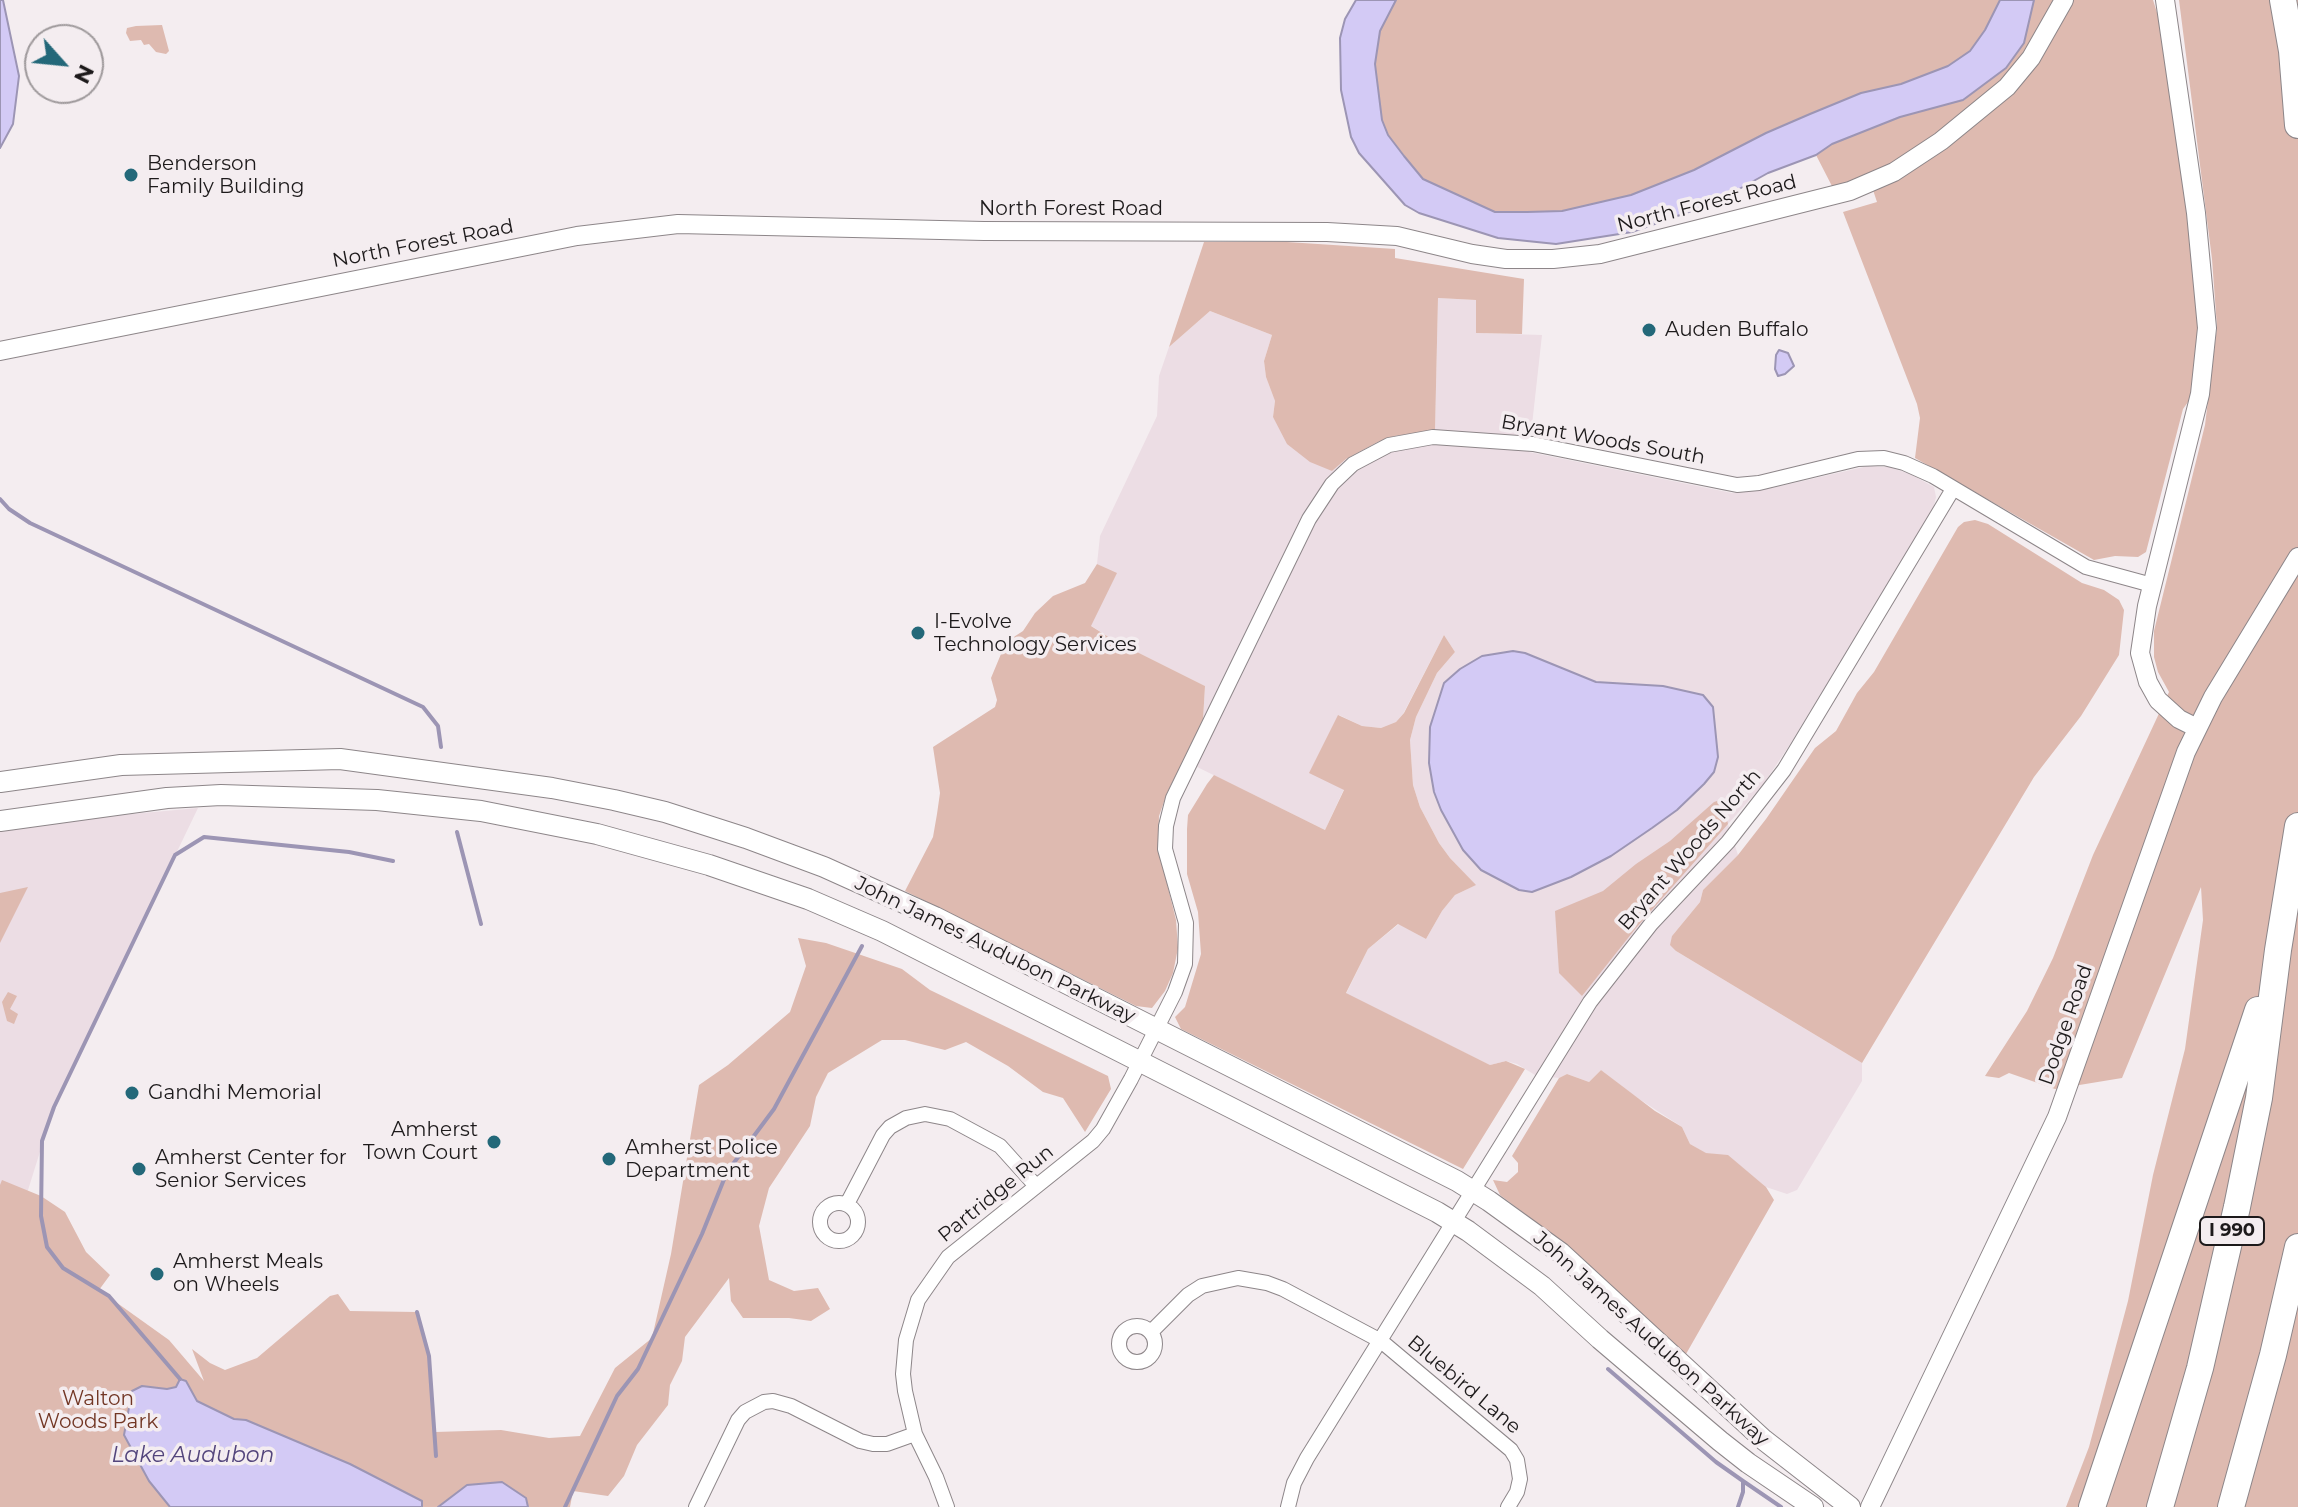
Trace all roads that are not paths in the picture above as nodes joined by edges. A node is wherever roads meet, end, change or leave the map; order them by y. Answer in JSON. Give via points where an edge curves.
{"nodes":[{"id":1,"x":2064,"y":0,"type":"edge"},
{"id":2,"x":2165,"y":0,"type":"edge"},
{"id":3,"x":2283,"y":0,"type":"edge"},
{"id":4,"x":2298,"y":125,"type":"edge"},
{"id":5,"x":0,"y":351,"type":"edge"},
{"id":6,"x":1953,"y":489,"type":"junction"},
{"id":7,"x":2298,"y":557,"type":"edge"},
{"id":8,"x":2152,"y":585,"type":"junction"},
{"id":9,"x":2197,"y":728,"type":"junction"},
{"id":10,"x":0,"y":782,"type":"edge"},
{"id":11,"x":0,"y":821,"type":"edge"},
{"id":12,"x":2298,"y":826,"type":"edge"},
{"id":13,"x":824,"y":867,"type":"junction"},
{"id":14,"x":808,"y":899,"type":"junction"},
{"id":15,"x":2278,"y":950,"type":"junction"},
{"id":16,"x":1156,"y":1029,"type":"junction"},
{"id":17,"x":1140,"y":1061,"type":"junction"},
{"id":18,"x":1036,"y":1186,"type":"junction"},
{"id":19,"x":1473,"y":1191,"type":"junction"},
{"id":20,"x":847,"y":1204,"type":"dead end"},
{"id":21,"x":1453,"y":1223,"type":"junction"},
{"id":22,"x":2298,"y":1247,"type":"edge"},
{"id":23,"x":1151,"y":1332,"type":"dead end"},
{"id":24,"x":1381,"y":1341,"type":"junction"},
{"id":25,"x":915,"y":1434,"type":"junction"},
{"id":26,"x":696,"y":1507,"type":"edge"},
{"id":27,"x":947,"y":1507,"type":"edge"},
{"id":28,"x":1288,"y":1507,"type":"edge"},
{"id":29,"x":1508,"y":1507,"type":"edge"},
{"id":30,"x":1813,"y":1507,"type":"edge"},
{"id":31,"x":1850,"y":1507,"type":"edge"},
{"id":32,"x":1870,"y":1507,"type":"edge"},
{"id":33,"x":2092,"y":1507,"type":"edge"},
{"id":34,"x":2160,"y":1507,"type":"edge"},
{"id":35,"x":2231,"y":1507,"type":"edge"}],
"edges":[{"from":1,"to":5,"type":"street","name":"North Forest Road","via":[[2031,58],[2007,87],[1894,172],[1850,191],[1600,254],[1506,259],[1391,235],[1327,232],[678,224],[577,236]]},
{"from":2,"to":8,"type":"street","via":[[2207,328],[2200,394]]},
{"from":3,"to":4,"type":"highway"},
{"from":6,"to":8,"type":"street","name":"Bryant Woods South","via":[[2086,567]]},
{"from":6,"to":16,"type":"street","name":"Bryant Woods South","via":[[1914,467],[1884,458],[1737,485],[1569,450],[1433,437],[1402,441],[1353,464],[1309,519],[1173,798],[1165,849],[1186,923],[1187,953],[1182,976]]},
{"from":6,"to":19,"type":"street","name":"Bryant Woods North","via":[[1784,770],[1600,988]]},
{"from":7,"to":9,"type":"street","name":"Dodge Road"},
{"from":8,"to":9,"type":"street","via":[[2140,644],[2142,667],[2162,705]]},
{"from":9,"to":32,"type":"street","name":"Dodge Road","via":[[2057,1117]]},
{"from":10,"to":13,"type":"main road","name":"John James Audubon Parkway","via":[[121,765],[340,759],[614,800],[665,812]]},
{"from":11,"to":14,"type":"main road","name":"John James Audubon Parkway","via":[[221,795],[389,802],[481,811],[597,834]]},
{"from":12,"to":15,"type":"highway","number":"I 990"},
{"from":13,"to":14,"type":"main road"},
{"from":13,"to":16,"type":"main road","name":"John James Audubon Parkway"},
{"from":14,"to":17,"type":"main road","name":"John James Audubon Parkway"},
{"from":15,"to":33,"type":"highway"},
{"from":15,"to":34,"type":"highway","number":"I 990","via":[[2259,1098],[2237,1207],[2200,1368]]},
{"from":16,"to":17,"type":"street","name":"Bryant Woods South"},
{"from":16,"to":19,"type":"main road","name":"John James Audubon Parkway"},
{"from":17,"to":18,"type":"street","name":"Partridge Run","via":[[1103,1129]]},
{"from":17,"to":21,"type":"main road","name":"John James Audubon Parkway"},
{"from":18,"to":20,"type":"street","via":[[1000,1146],[950,1119],[925,1114],[906,1118],[883,1135]]},
{"from":18,"to":25,"type":"street","name":"Partridge Run","via":[[948,1257],[918,1300],[903,1374]]},
{"from":19,"to":21,"type":"street","name":"Bryant Woods North"},
{"from":19,"to":31,"type":"main road","name":"John James Audubon Parkway","via":[[1561,1253],[1764,1440]]},
{"from":21,"to":24,"type":"street"},
{"from":21,"to":30,"type":"main road","name":"John James Audubon Parkway","via":[[1542,1286],[1748,1463]]},
{"from":22,"to":35,"type":"highway"},
{"from":23,"to":24,"type":"street","name":"Bluebird Lane","via":[[1202,1286],[1238,1278],[1275,1286]]},
{"from":24,"to":28,"type":"street","via":[[1307,1458]]},
{"from":24,"to":29,"type":"street","name":"Bluebird Lane","via":[[1511,1450],[1520,1479]]},
{"from":25,"to":26,"type":"street","via":[[873,1444],[783,1403],[756,1404],[738,1420]]},
{"from":25,"to":27,"type":"street","name":"Partridge Run"}]}
